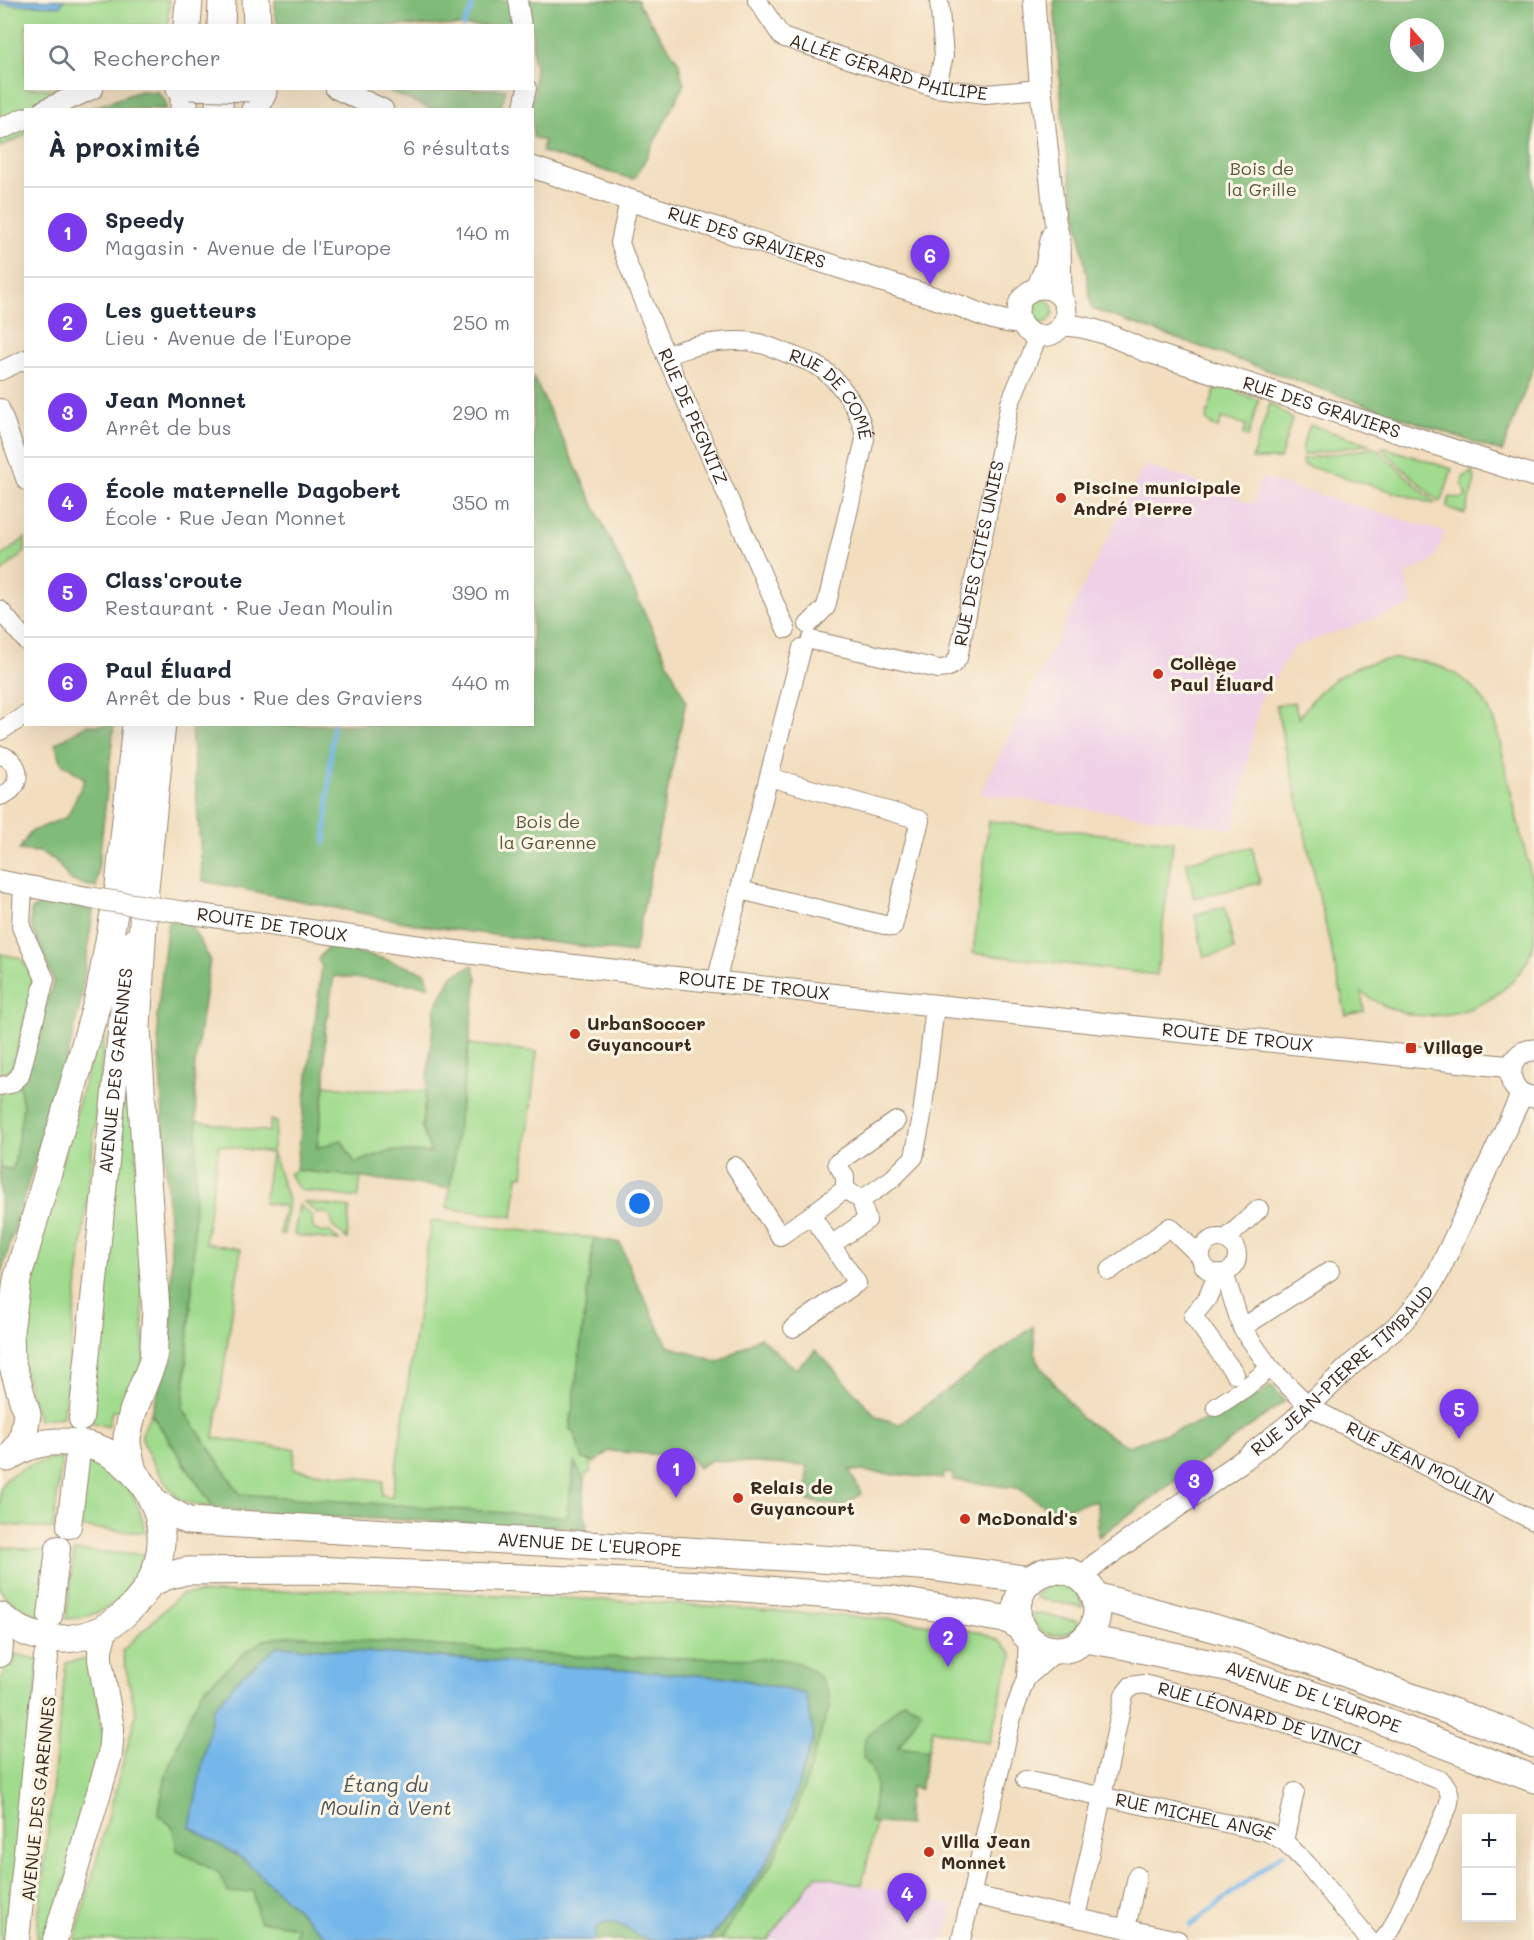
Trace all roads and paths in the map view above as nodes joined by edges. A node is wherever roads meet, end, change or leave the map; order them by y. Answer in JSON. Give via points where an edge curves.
{"nodes":[{"id":1,"x":189,"y":0,"type":"edge"},
{"id":2,"x":204,"y":0,"type":"edge"},
{"id":3,"x":222,"y":0,"type":"edge"},
{"id":4,"x":256,"y":0,"type":"edge"},
{"id":5,"x":518,"y":0,"type":"edge"},
{"id":6,"x":757,"y":0,"type":"edge"},
{"id":7,"x":939,"y":0,"type":"edge"},
{"id":8,"x":1034,"y":1,"type":"edge"},
{"id":9,"x":187,"y":24,"type":"edge"},
{"id":10,"x":204,"y":24,"type":"edge"},
{"id":11,"x":221,"y":24,"type":"edge"},
{"id":12,"x":257,"y":24,"type":"edge"},
{"id":13,"x":522,"y":24,"type":"edge"},
{"id":14,"x":936,"y":88,"type":"junction"},
{"id":15,"x":1041,"y":89,"type":"junction"},
{"id":16,"x":89,"y":90,"type":"edge"},
{"id":17,"x":182,"y":90,"type":"edge"},
{"id":18,"x":202,"y":90,"type":"edge"},
{"id":19,"x":204,"y":90,"type":"edge"},
{"id":20,"x":220,"y":90,"type":"edge"},
{"id":21,"x":340,"y":90,"type":"edge"},
{"id":22,"x":527,"y":90,"type":"edge"},
{"id":23,"x":260,"y":95,"type":"edge"},
{"id":24,"x":49,"y":108,"type":"edge"},
{"id":25,"x":184,"y":108,"type":"edge"},
{"id":26,"x":202,"y":108,"type":"edge"},
{"id":27,"x":219,"y":108,"type":"edge"},
{"id":28,"x":379,"y":108,"type":"edge"},
{"id":29,"x":522,"y":108,"type":"edge"},
{"id":30,"x":24,"y":119,"type":"edge"},
{"id":31,"x":0,"y":129,"type":"edge"},
{"id":32,"x":534,"y":167,"type":"edge"},
{"id":33,"x":629,"y":200,"type":"junction"},
{"id":34,"x":1055,"y":220,"type":"junction"},
{"id":35,"x":1029,"y":294,"type":"junction"},
{"id":36,"x":963,"y":307,"type":"junction"},
{"id":37,"x":1064,"y":309,"type":"junction"},
{"id":38,"x":1020,"y":323,"type":"junction"},
{"id":39,"x":1038,"y":336,"type":"junction"},
{"id":40,"x":666,"y":356,"type":"junction"},
{"id":41,"x":24,"y":360,"type":"edge"},
{"id":42,"x":0,"y":371,"type":"edge"},
{"id":43,"x":0,"y":408,"type":"edge"},
{"id":44,"x":24,"y":475,"type":"edge"},
{"id":45,"x":1534,"y":476,"type":"edge"},
{"id":46,"x":0,"y":610,"type":"edge"},
{"id":47,"x":807,"y":638,"type":"junction"},
{"id":48,"x":24,"y":639,"type":"edge"},
{"id":49,"x":24,"y":717,"type":"edge"},
{"id":50,"x":136,"y":726,"type":"edge"},
{"id":51,"x":162,"y":726,"type":"edge"},
{"id":52,"x":0,"y":731,"type":"edge"},
{"id":53,"x":0,"y":755,"type":"edge"},
{"id":54,"x":769,"y":777,"type":"junction"},
{"id":55,"x":0,"y":796,"type":"edge"},
{"id":56,"x":0,"y":881,"type":"edge"},
{"id":57,"x":23,"y":886,"type":"junction"},
{"id":58,"x":132,"y":887,"type":"junction"},
{"id":59,"x":740,"y":890,"type":"junction"},
{"id":60,"x":716,"y":982,"type":"junction"},
{"id":61,"x":934,"y":1005,"type":"junction"},
{"id":62,"x":1534,"y":1050,"type":"edge"},
{"id":63,"x":1511,"y":1067,"type":"junction"},
{"id":64,"x":0,"y":1086,"type":"edge"},
{"id":65,"x":1528,"y":1096,"type":"edge"},
{"id":66,"x":896,"y":1121,"type":"dead end"},
{"id":67,"x":735,"y":1166,"type":"dead end"},
{"id":68,"x":845,"y":1189,"type":"junction"},
{"id":69,"x":861,"y":1200,"type":"junction"},
{"id":70,"x":1259,"y":1209,"type":"dead end"},
{"id":71,"x":812,"y":1215,"type":"junction"},
{"id":72,"x":1226,"y":1239,"type":"junction"},
{"id":73,"x":831,"y":1245,"type":"junction"},
{"id":74,"x":1201,"y":1257,"type":"junction"},
{"id":75,"x":1109,"y":1271,"type":"dead end"},
{"id":76,"x":1330,"y":1271,"type":"dead end"},
{"id":77,"x":1221,"y":1273,"type":"junction"},
{"id":78,"x":793,"y":1328,"type":"dead end"},
{"id":79,"x":1242,"y":1328,"type":"junction"},
{"id":80,"x":1270,"y":1368,"type":"junction"},
{"id":81,"x":1235,"y":1374,"type":"dead end"},
{"id":82,"x":1308,"y":1405,"type":"junction"},
{"id":83,"x":1216,"y":1407,"type":"dead end"},
{"id":84,"x":76,"y":1419,"type":"dead end"},
{"id":85,"x":7,"y":1459,"type":"edge"},
{"id":86,"x":72,"y":1461,"type":"dead end"},
{"id":87,"x":133,"y":1471,"type":"junction"},
{"id":88,"x":153,"y":1502,"type":"junction"},
{"id":89,"x":1534,"y":1521,"type":"edge"},
{"id":90,"x":1031,"y":1580,"type":"junction"},
{"id":91,"x":150,"y":1584,"type":"junction"},
{"id":92,"x":1089,"y":1587,"type":"junction"},
{"id":93,"x":0,"y":1616,"type":"edge"},
{"id":94,"x":55,"y":1617,"type":"dead end"},
{"id":95,"x":106,"y":1627,"type":"junction"},
{"id":96,"x":0,"y":1634,"type":"edge"},
{"id":97,"x":1025,"y":1634,"type":"junction"},
{"id":98,"x":1085,"y":1639,"type":"junction"},
{"id":99,"x":1057,"y":1651,"type":"junction"},
{"id":100,"x":0,"y":1655,"type":"edge"},
{"id":101,"x":1026,"y":1678,"type":"junction"},
{"id":102,"x":1534,"y":1744,"type":"edge"},
{"id":103,"x":1534,"y":1779,"type":"edge"},
{"id":104,"x":1025,"y":1780,"type":"dead end"},
{"id":105,"x":1295,"y":1792,"type":"dead end"},
{"id":106,"x":1103,"y":1796,"type":"junction"},
{"id":107,"x":1284,"y":1840,"type":"junction"},
{"id":108,"x":1137,"y":1876,"type":"dead end"},
{"id":109,"x":972,"y":1895,"type":"junction"},
{"id":110,"x":1076,"y":1917,"type":"junction"},
{"id":111,"x":1126,"y":1929,"type":"junction"},
{"id":112,"x":17,"y":1940,"type":"edge"},
{"id":113,"x":24,"y":1940,"type":"edge"},
{"id":114,"x":55,"y":1940,"type":"edge"},
{"id":115,"x":961,"y":1940,"type":"edge"},
{"id":116,"x":1179,"y":1940,"type":"edge"},
{"id":117,"x":1369,"y":1940,"type":"edge"},
{"id":118,"x":1383,"y":1940,"type":"edge"}],
"edges":[{"from":1,"to":9,"type":"main road"},
{"from":2,"to":10,"type":"main road"},
{"from":3,"to":11,"type":"main road"},
{"from":4,"to":12,"type":"main road"},
{"from":5,"to":13,"type":"street"},
{"from":6,"to":14,"type":"street","name":"ALLÉE GÉRARD PHILIPE","via":[[782,37]]},
{"from":7,"to":14,"type":"street","via":[[945,56]]},
{"from":8,"to":15,"type":"street"},
{"from":14,"to":15,"type":"street","name":"ALLÉE GÉRARD PHILIPE","via":[[986,94]]},
{"from":15,"to":34,"type":"street"},
{"from":16,"to":24,"type":"street"},
{"from":17,"to":25,"type":"main road"},
{"from":18,"to":23,"type":"street","bridge":true},
{"from":19,"to":26,"type":"main road"},
{"from":20,"to":27,"type":"main road"},
{"from":21,"to":28,"type":"street"},
{"from":22,"to":29,"type":"street"},
{"from":30,"to":31,"type":"street"},
{"from":32,"to":33,"type":"street","name":"RUE DES GRAVIERS"},
{"from":33,"to":36,"type":"street","name":"RUE DES GRAVIERS"},
{"from":33,"to":40,"type":"street","name":"RUE DE PEGNITZ","via":[[620,243]]},
{"from":34,"to":35,"type":"street","via":[[1048,256]]},
{"from":34,"to":37,"type":"street"},
{"from":35,"to":36,"type":"street","name":"RUE DES GRAVIERS","via":[[1003,306]]},
{"from":35,"to":37,"type":"street","via":[[1046,288],[1054,290]]},
{"from":35,"to":38,"type":"street","via":[[1018,312]]},
{"from":36,"to":38,"type":"street","name":"RUE DES GRAVIERS","via":[[1001,322]]},
{"from":37,"to":39,"type":"street","via":[[1056,332]]},
{"from":37,"to":45,"type":"street","name":"RUE DES GRAVIERS","via":[[1076,325],[1110,334],[1143,350]]},
{"from":38,"to":39,"type":"street"},
{"from":39,"to":47,"type":"street","name":"RUE DES CITÉS UNIES","via":[[1010,403],[955,662],[951,667],[938,669]]},
{"from":40,"to":47,"type":"street","name":"RUE DE PEGNITZ","via":[[786,629],[800,621]]},
{"from":40,"to":47,"type":"street","name":"RUE DE COMÉ","via":[[717,342],[743,341],[771,347],[817,366],[842,388],[860,417],[865,440],[826,607]]},
{"from":41,"to":42,"type":"street"},
{"from":43,"to":44,"type":"street"},
{"from":46,"to":48,"type":"street"},
{"from":47,"to":54,"type":"street"},
{"from":49,"to":52,"type":"street"},
{"from":50,"to":58,"type":"main road","name":"AVENUE DES GARENNES"},
{"from":51,"to":58,"type":"main road","name":"AVENUE DES GARENNES"},
{"from":53,"to":55,"type":"street","via":[[16,765],[18,778],[12,790]]},
{"from":54,"to":59,"type":"street"},
{"from":54,"to":59,"type":"street","via":[[920,820],[893,927]]},
{"from":56,"to":57,"type":"street","name":"ROUTE DE TROUX"},
{"from":57,"to":60,"type":"street","name":"ROUTE DE TROUX","bridge":true,"via":[[452,951]]},
{"from":57,"to":64,"type":"street","via":[[21,927],[45,979],[20,1076],[11,1084]]},
{"from":58,"to":84,"type":"main road","name":"AVENUE DES GARENNES","via":[[126,973]]},
{"from":58,"to":85,"type":"main road","via":[[17,1280],[10,1332],[11,1360],[27,1414],[24,1438]]},
{"from":58,"to":87,"type":"main road","via":[[156,1311],[153,1361],[127,1437]]},
{"from":59,"to":60,"type":"street"},
{"from":60,"to":61,"type":"street","name":"ROUTE DE TROUX"},
{"from":61,"to":63,"type":"street","name":"ROUTE DE TROUX"},
{"from":61,"to":69,"type":"street","via":[[914,1157],[892,1179]]},
{"from":62,"to":63,"type":"street","via":[[1517,1056]]},
{"from":63,"to":65,"type":"street","via":[[1512,1083]]},
{"from":65,"to":82,"type":"street","name":"RUE JEAN-PIERRE TIMBAUD","via":[[1427,1292],[1402,1322]]},
{"from":66,"to":68,"type":"street","via":[[837,1163],[845,1177]]},
{"from":67,"to":71,"type":"street","via":[[780,1236]]},
{"from":68,"to":69,"type":"street"},
{"from":68,"to":71,"type":"street"},
{"from":69,"to":73,"type":"street","via":[[867,1220]]},
{"from":70,"to":72,"type":"street"},
{"from":71,"to":73,"type":"street"},
{"from":72,"to":74,"type":"street","via":[[1206,1243]]},
{"from":72,"to":77,"type":"street","via":[[1237,1257],[1230,1269]]},
{"from":73,"to":78,"type":"street","via":[[857,1283]]},
{"from":74,"to":75,"type":"street","via":[[1170,1227]]},
{"from":74,"to":77,"type":"street","via":[[1206,1268]]},
{"from":76,"to":79,"type":"street"},
{"from":77,"to":79,"type":"street","name":"RUE JEAN MOULIN"},
{"from":77,"to":81,"type":"street","via":[[1193,1316]]},
{"from":79,"to":80,"type":"street","name":"RUE JEAN MOULIN"},
{"from":80,"to":82,"type":"street","name":"RUE JEAN MOULIN"},
{"from":80,"to":83,"type":"street"},
{"from":82,"to":89,"type":"street","name":"RUE JEAN MOULIN"},
{"from":82,"to":92,"type":"street","name":"RUE JEAN-PIERRE TIMBAUD","via":[[1245,1459],[1096,1564]]},
{"from":85,"to":87,"type":"main road","via":[[34,1445],[76,1442],[116,1457]]},
{"from":86,"to":94,"type":"main road"},
{"from":87,"to":88,"type":"main road"},
{"from":88,"to":90,"type":"main road","name":"AVENUE DE L'EUROPE","via":[[188,1521],[836,1560]]},
{"from":88,"to":91,"type":"main road","via":[[160,1544]]},
{"from":90,"to":92,"type":"main road","via":[[1056,1570],[1070,1572]]},
{"from":90,"to":97,"type":"main road","via":[[1018,1603],[1017,1617]]},
{"from":91,"to":95,"type":"main road","via":[[124,1616]]},
{"from":91,"to":97,"type":"main road","name":"AVENUE DE L'EUROPE","via":[[186,1571],[309,1570],[704,1585],[894,1600],[1010,1620]]},
{"from":92,"to":98,"type":"main road","via":[[1098,1607],[1093,1630]]},
{"from":92,"to":102,"type":"main road","name":"AVENUE DE L'EUROPE","via":[[1243,1636]]},
{"from":93,"to":95,"type":"main road","via":[[21,1629],[55,1638],[73,1638]]},
{"from":95,"to":114,"type":"main road","via":[[100,1660],[112,1728],[110,1755]]},
{"from":96,"to":100,"type":"main road"},
{"from":97,"to":99,"type":"main road","via":[[1036,1645]]},
{"from":97,"to":101,"type":"street"},
{"from":98,"to":99,"type":"main road","via":[[1077,1646]]},
{"from":98,"to":103,"type":"main road","name":"AVENUE DE L'EUROPE","via":[[1226,1666],[1322,1698]]},
{"from":99,"to":101,"type":"street"},
{"from":101,"to":109,"type":"street","via":[[1012,1717]]},
{"from":104,"to":106,"type":"street","name":"RUE MICHEL ANGE"},
{"from":105,"to":107,"type":"street","name":"RUE MICHEL ANGE"},
{"from":106,"to":107,"type":"street","name":"RUE MICHEL ANGE","via":[[1267,1832]]},
{"from":106,"to":110,"type":"street","name":"RUE LÉONARD DE VINCI"},
{"from":106,"to":118,"type":"street","name":"RUE LÉONARD DE VINCI","via":[[1124,1695],[1131,1686],[1144,1684],[1348,1744],[1442,1781],[1448,1786],[1448,1807]]},
{"from":107,"to":117,"type":"street","name":"RUE MICHEL ANGE"},
{"from":108,"to":111,"type":"street"},
{"from":109,"to":110,"type":"street"},
{"from":109,"to":115,"type":"street"},
{"from":110,"to":111,"type":"street"},
{"from":111,"to":116,"type":"street"},
{"from":112,"to":113,"type":"main road","name":"AVENUE DES GARENNES","via":[[50,1657]]}]}
